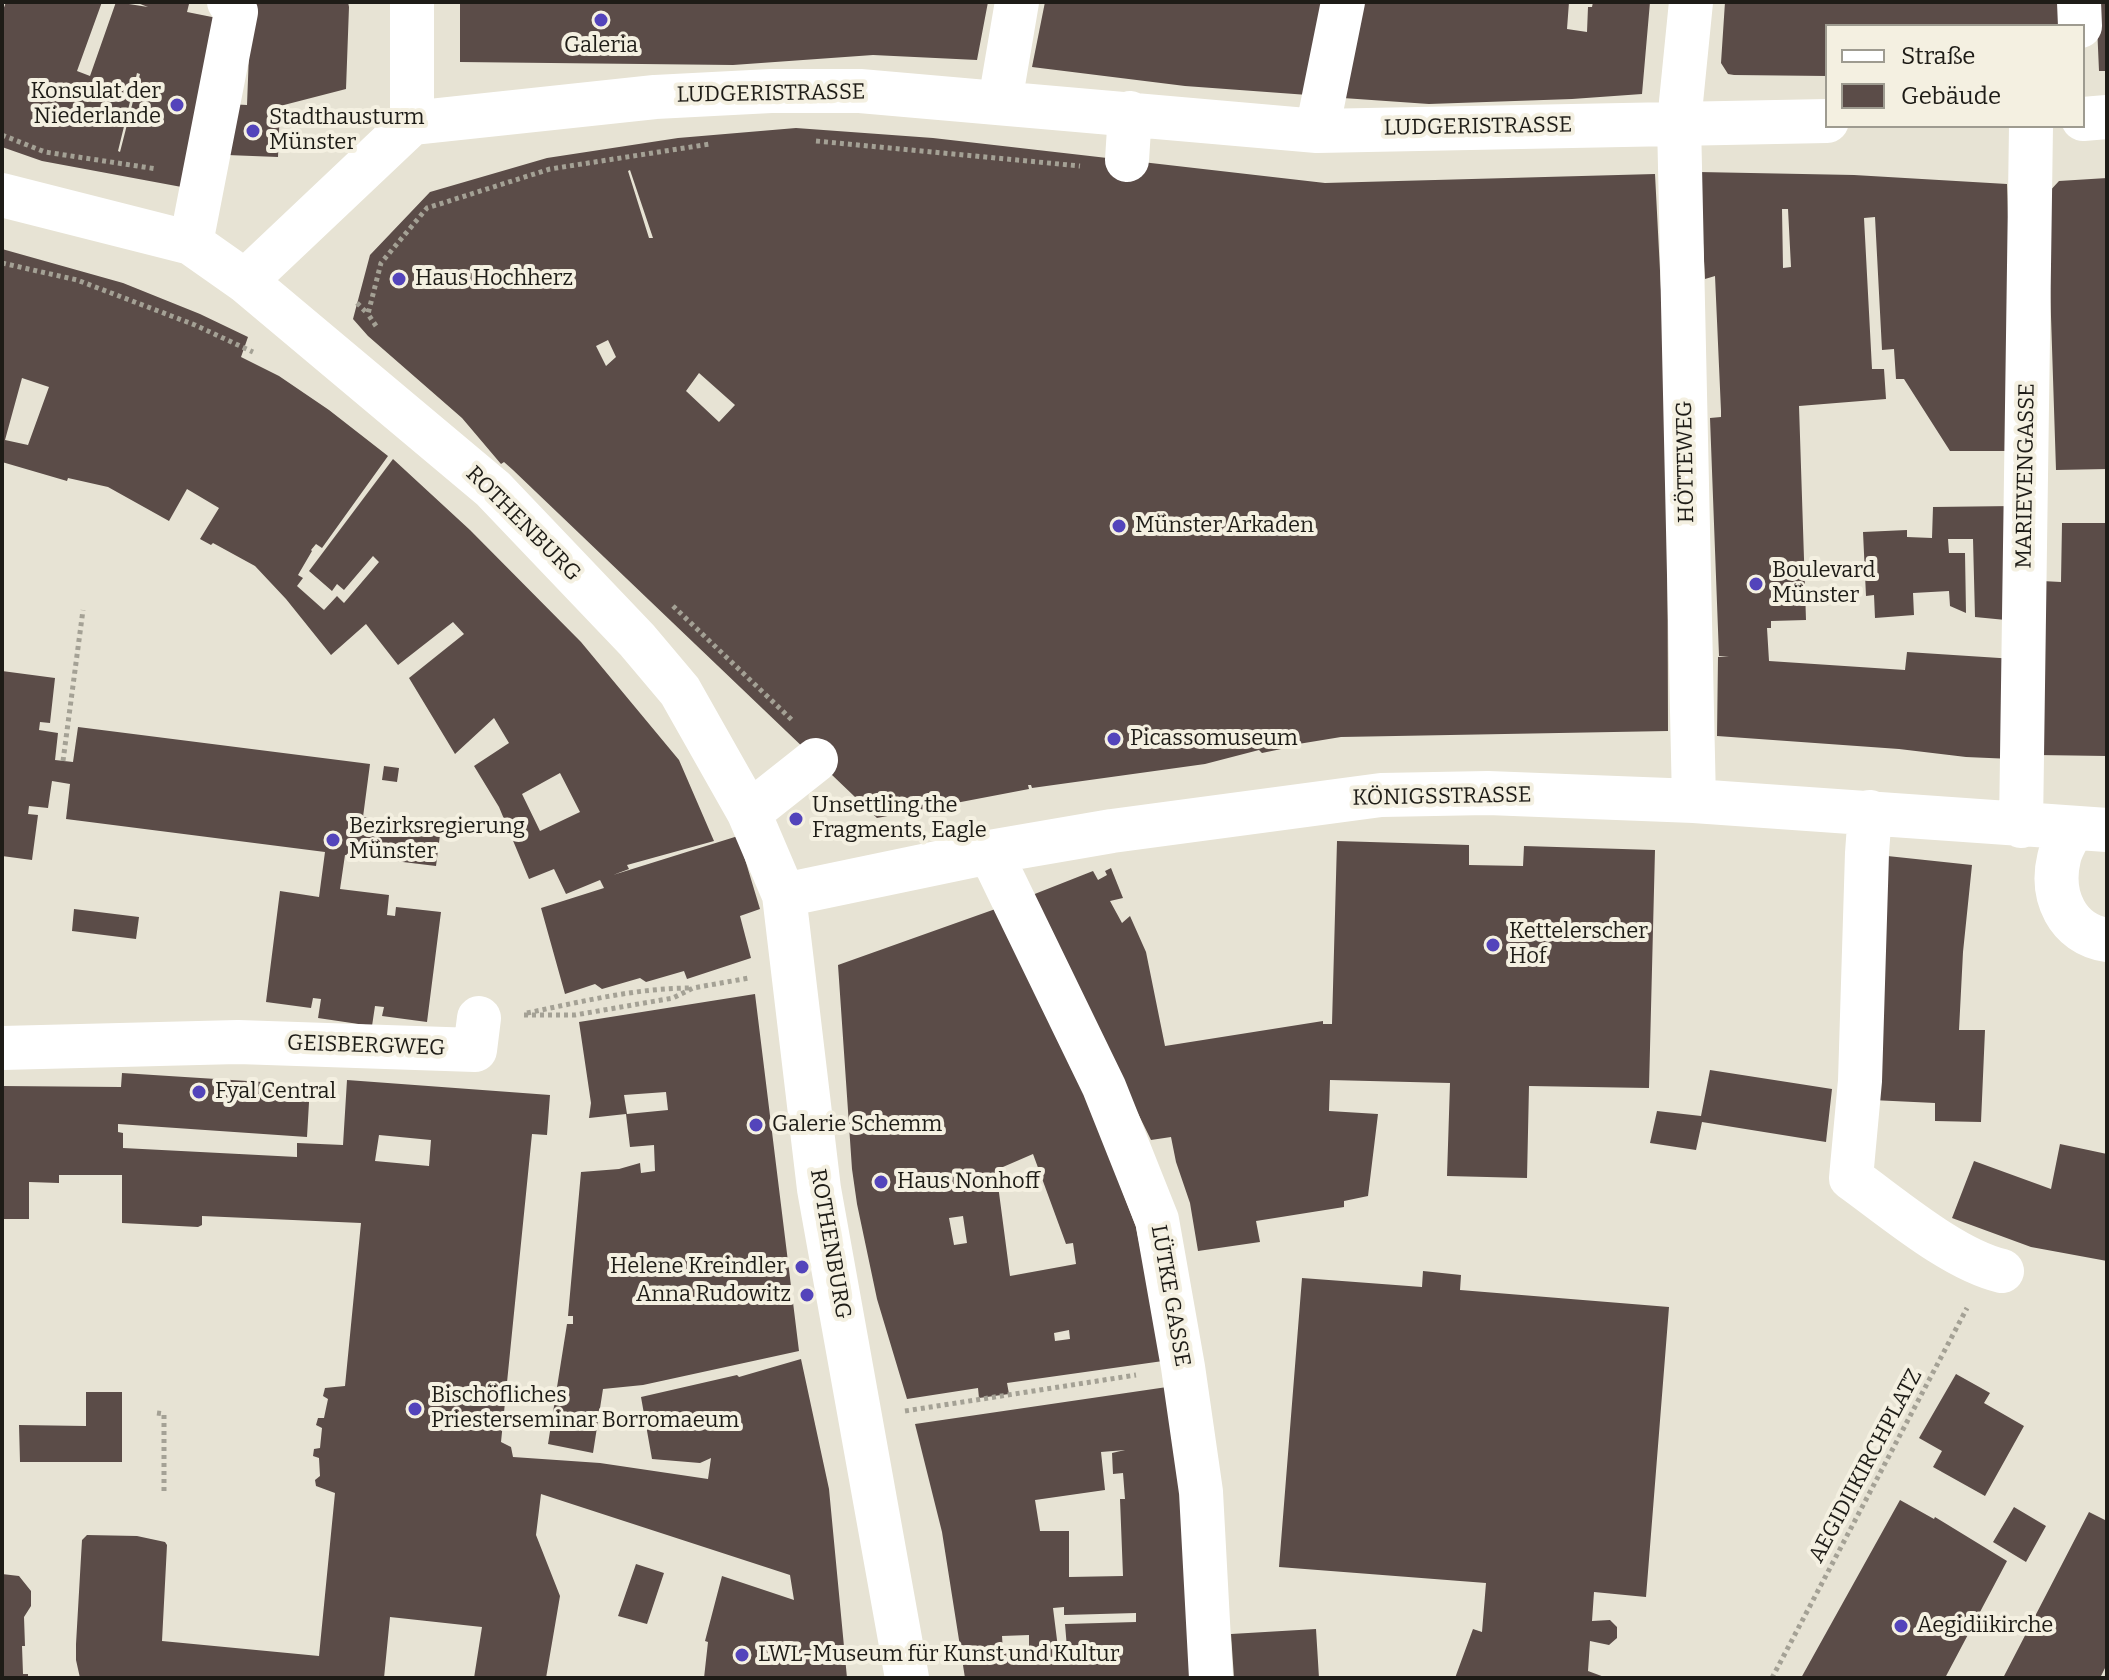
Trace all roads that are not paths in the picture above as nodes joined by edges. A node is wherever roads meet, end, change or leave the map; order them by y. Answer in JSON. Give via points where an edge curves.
{"nodes":[{"id":1,"x":229,"y":2,"type":"edge"},
{"id":2,"x":412,"y":2,"type":"edge"},
{"id":3,"x":1017,"y":2,"type":"edge"},
{"id":4,"x":1343,"y":2,"type":"edge"},
{"id":5,"x":1691,"y":2,"type":"edge"},
{"id":6,"x":2079,"y":2,"type":"edge"},
{"id":7,"x":2080,"y":24,"type":"edge"},
{"id":8,"x":1000,"y":102,"type":"junction"},
{"id":9,"x":1130,"y":113,"type":"junction"},
{"id":10,"x":2107,"y":117,"type":"edge"},
{"id":11,"x":2085,"y":119,"type":"edge"},
{"id":12,"x":1825,"y":121,"type":"edge"},
{"id":13,"x":1679,"y":122,"type":"junction"},
{"id":14,"x":412,"y":123,"type":"junction"},
{"id":15,"x":2031,"y":128,"type":"edge"},
{"id":16,"x":1317,"y":131,"type":"junction"},
{"id":17,"x":1108,"y":164,"type":"road end"},
{"id":18,"x":2,"y":195,"type":"edge"},
{"id":19,"x":191,"y":243,"type":"junction"},
{"id":20,"x":245,"y":281,"type":"junction"},
{"id":21,"x":816,"y":760,"type":"dead end"},
{"id":22,"x":1694,"y":801,"type":"junction"},
{"id":23,"x":1870,"y":812,"type":"junction"},
{"id":24,"x":749,"y":813,"type":"junction"},
{"id":25,"x":2021,"y":826,"type":"junction"},
{"id":26,"x":2089,"y":829,"type":"edge"},
{"id":27,"x":990,"y":852,"type":"junction"},
{"id":28,"x":784,"y":895,"type":"junction"},
{"id":29,"x":2107,"y":940,"type":"edge"},
{"id":30,"x":496,"y":1017,"type":"road end"},
{"id":31,"x":2,"y":1048,"type":"edge"},
{"id":32,"x":1995,"y":1270,"type":"road end"},
{"id":33,"x":907,"y":1678,"type":"edge"},
{"id":34,"x":1211,"y":1678,"type":"edge"}],
"edges":[{"from":1,"to":19,"type":"street","via":[[236,12]]},
{"from":2,"to":14,"type":"street"},
{"from":3,"to":8,"type":"street"},
{"from":4,"to":16,"type":"street"},
{"from":5,"to":13,"type":"street","name":"HÖTTEWEG"},
{"from":6,"to":7,"type":"street"},
{"from":8,"to":9,"type":"street","name":"LUDGERISTRASSE"},
{"from":8,"to":14,"type":"street","name":"LUDGERISTRASSE","via":[[860,91],[771,91],[655,97]]},
{"from":9,"to":16,"type":"street","name":"LUDGERISTRASSE"},
{"from":9,"to":17,"type":"street"},
{"from":10,"to":11,"type":"street"},
{"from":12,"to":13,"type":"street","name":"LUDGERISTRASSE"},
{"from":13,"to":16,"type":"street","name":"LUDGERISTRASSE"},
{"from":13,"to":22,"type":"street","name":"HÖTTEWEG"},
{"from":14,"to":20,"type":"street"},
{"from":15,"to":25,"type":"street","name":"MARIEVENGASSE"},
{"from":18,"to":19,"type":"street"},
{"from":19,"to":20,"type":"street","name":"ROTHENBURG"},
{"from":20,"to":24,"type":"street","name":"ROTHENBURG","via":[[493,489],[637,640],[680,691]]},
{"from":21,"to":24,"type":"street"},
{"from":22,"to":23,"type":"street","name":"KÖNIGSSTRASSE"},
{"from":22,"to":27,"type":"street","name":"KÖNIGSSTRASSE","via":[[1488,793],[1381,795]]},
{"from":23,"to":25,"type":"street","name":"KÖNIGSSTRASSE"},
{"from":23,"to":32,"type":"street","via":[[1851,1178],[1931,1236]]},
{"from":24,"to":28,"type":"street","name":"ROTHENBURG"},
{"from":25,"to":26,"type":"street","name":"KÖNIGSSTRASSE"},
{"from":26,"to":29,"type":"street","via":[[2058,858],[2058,886],[2063,911],[2074,928]]},
{"from":27,"to":28,"type":"street","name":"KÖNIGSSTRASSE"},
{"from":27,"to":34,"type":"street","name":"LÜTKE GASSE","via":[[1104,1087],[1157,1220],[1201,1492]]},
{"from":28,"to":33,"type":"street","name":"ROTHENBURG","via":[[819,1189]]},
{"from":30,"to":31,"type":"street","name":"GEISBERGWEG","via":[[475,1050],[238,1042]]}]}
